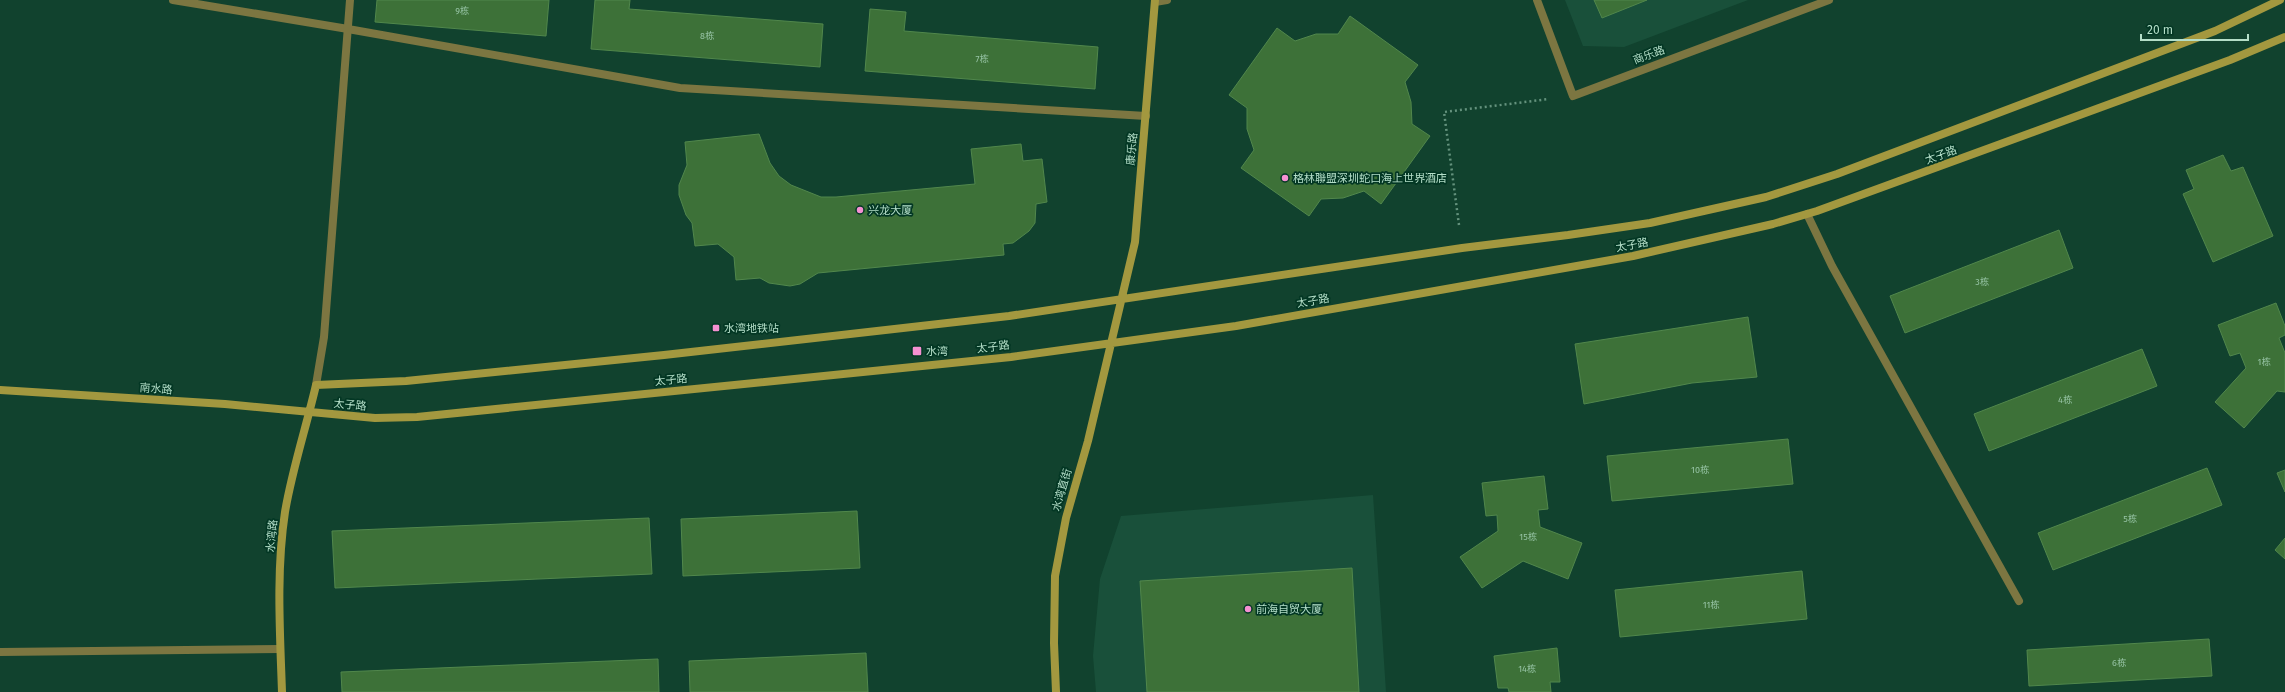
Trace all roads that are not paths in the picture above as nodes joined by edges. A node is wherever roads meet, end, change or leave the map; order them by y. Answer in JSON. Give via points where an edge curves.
{"nodes":[{"id":1,"x":173,"y":0,"type":"edge"},
{"id":2,"x":350,"y":0,"type":"edge"},
{"id":3,"x":1166,"y":0,"type":"edge"},
{"id":4,"x":1537,"y":0,"type":"edge"},
{"id":5,"x":1829,"y":0,"type":"edge"},
{"id":6,"x":2280,"y":0,"type":"edge"},
{"id":7,"x":1155,"y":1,"type":"edge"},
{"id":8,"x":348,"y":29,"type":"junction"},
{"id":9,"x":2285,"y":37,"type":"edge"},
{"id":10,"x":1146,"y":116,"type":"junction"},
{"id":11,"x":1807,"y":214,"type":"junction"},
{"id":12,"x":1123,"y":299,"type":"junction"},
{"id":13,"x":1113,"y":342,"type":"junction"},
{"id":14,"x":316,"y":385,"type":"junction"},
{"id":15,"x":0,"y":390,"type":"edge"},
{"id":16,"x":310,"y":412,"type":"junction"},
{"id":17,"x":2019,"y":601,"type":"dead end"},
{"id":18,"x":280,"y":649,"type":"junction"},
{"id":19,"x":0,"y":652,"type":"edge"},
{"id":20,"x":282,"y":692,"type":"edge"},
{"id":21,"x":1056,"y":692,"type":"edge"}],
"edges":[{"from":1,"to":8,"type":"street"},
{"from":2,"to":8,"type":"street"},
{"from":3,"to":7,"type":"street"},
{"from":4,"to":5,"type":"street","name":"商乐路","via":[[1573,96]]},
{"from":6,"to":12,"type":"main road","name":"太子路","via":[[2215,31],[1801,187],[1737,204],[1650,223],[1462,248]]},
{"from":7,"to":10,"type":"main road","name":"康乐路"},
{"from":8,"to":10,"type":"street","via":[[680,88]]},
{"from":8,"to":14,"type":"street","via":[[324,338]]},
{"from":9,"to":11,"type":"main road","name":"太子路"},
{"from":10,"to":12,"type":"main road","name":"康乐路","via":[[1137,230]]},
{"from":11,"to":13,"type":"main road","name":"太子路","via":[[1692,244],[1583,265],[1236,326]]},
{"from":11,"to":17,"type":"street","via":[[1836,273]]},
{"from":12,"to":13,"type":"main road","name":"水湾直街"},
{"from":12,"to":14,"type":"main road","name":"太子路","via":[[975,320],[664,355],[406,381]]},
{"from":13,"to":16,"type":"main road","name":"太子路","via":[[978,360],[416,417],[375,418]]},
{"from":13,"to":21,"type":"main road","name":"水湾直街","via":[[1059,545],[1053,606]]},
{"from":14,"to":16,"type":"main road","name":"水湾路"},
{"from":15,"to":16,"type":"main road","name":"南水路"},
{"from":16,"to":18,"type":"main road","name":"水湾路","via":[[285,513],[281,550]]},
{"from":18,"to":19,"type":"street"},
{"from":18,"to":20,"type":"main road","name":"水湾路"}]}
